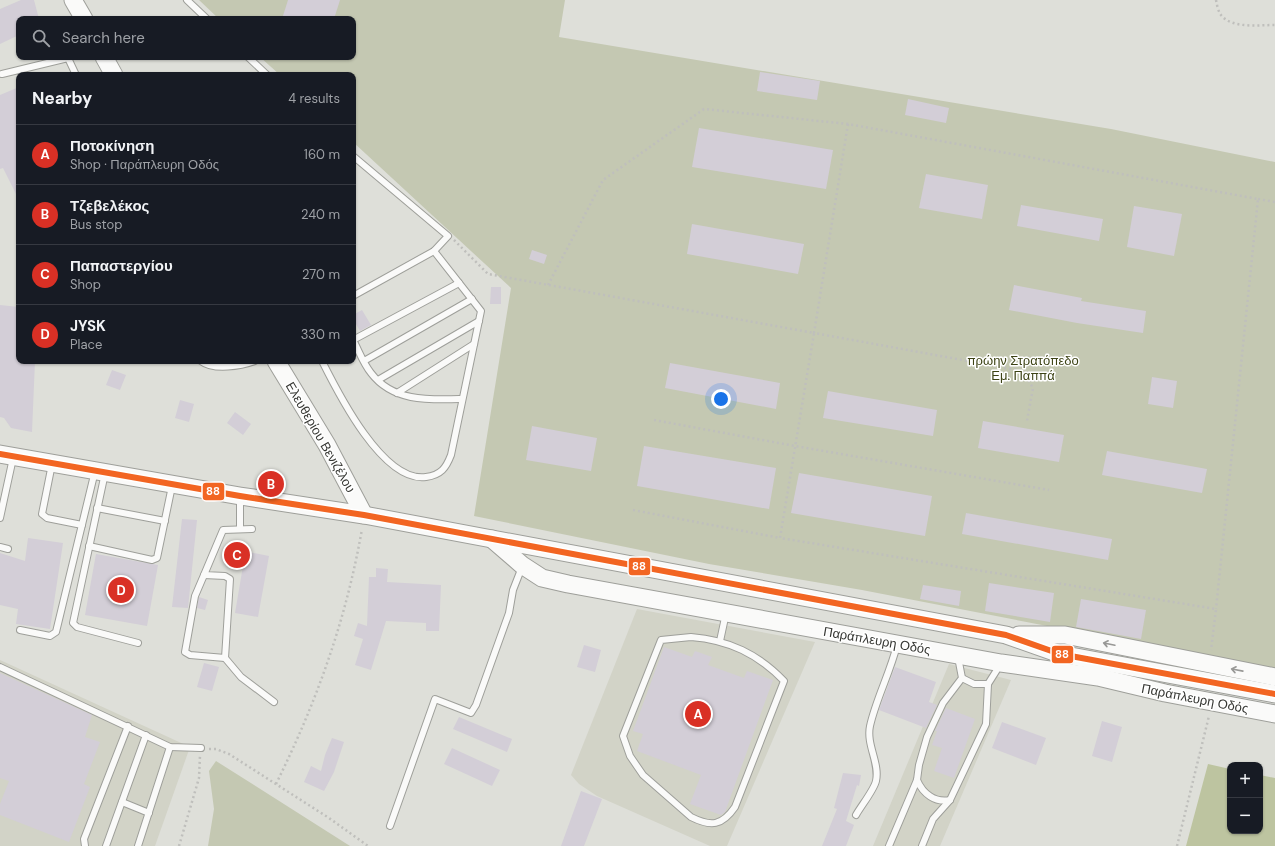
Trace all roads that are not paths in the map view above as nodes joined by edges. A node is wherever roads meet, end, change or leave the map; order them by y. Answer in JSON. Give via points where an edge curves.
{"nodes":[{"id":1,"x":72,"y":0,"type":"edge"},
{"id":2,"x":187,"y":0,"type":"edge"},
{"id":3,"x":82,"y":16,"type":"edge"},
{"id":4,"x":204,"y":16,"type":"edge"},
{"id":5,"x":60,"y":60,"type":"edge"},
{"id":6,"x":69,"y":60,"type":"edge"},
{"id":7,"x":106,"y":60,"type":"edge"},
{"id":8,"x":251,"y":60,"type":"edge"},
{"id":9,"x":75,"y":72,"type":"edge"},
{"id":10,"x":112,"y":72,"type":"edge"},
{"id":11,"x":264,"y":72,"type":"edge"},
{"id":12,"x":2,"y":74,"type":"dead end"},
{"id":13,"x":356,"y":159,"type":"edge"},
{"id":14,"x":434,"y":251,"type":"junction"},
{"id":15,"x":459,"y":282,"type":"junction"},
{"id":16,"x":356,"y":294,"type":"edge"},
{"id":17,"x":472,"y":299,"type":"junction"},
{"id":18,"x":479,"y":321,"type":"junction"},
{"id":19,"x":356,"y":338,"type":"edge"},
{"id":20,"x":474,"y":344,"type":"junction"},
{"id":21,"x":356,"y":346,"type":"edge"},
{"id":22,"x":364,"y":361,"type":"junction"},
{"id":23,"x":205,"y":364,"type":"edge"},
{"id":24,"x":240,"y":364,"type":"edge"},
{"id":25,"x":278,"y":364,"type":"edge"},
{"id":26,"x":323,"y":364,"type":"edge"},
{"id":27,"x":378,"y":380,"type":"junction"},
{"id":28,"x":397,"y":393,"type":"junction"},
{"id":29,"x":462,"y":399,"type":"junction"},
{"id":30,"x":7,"y":456,"type":"edge"},
{"id":31,"x":52,"y":464,"type":"junction"},
{"id":32,"x":100,"y":472,"type":"junction"},
{"id":33,"x":172,"y":484,"type":"junction"},
{"id":34,"x":240,"y":496,"type":"junction"},
{"id":35,"x":97,"y":508,"type":"junction"},
{"id":36,"x":364,"y":514,"type":"junction"},
{"id":37,"x":0,"y":518,"type":"edge"},
{"id":38,"x":165,"y":521,"type":"junction"},
{"id":39,"x":82,"y":525,"type":"junction"},
{"id":40,"x":240,"y":529,"type":"junction"},
{"id":41,"x":252,"y":529,"type":"dead end"},
{"id":42,"x":491,"y":538,"type":"junction"},
{"id":43,"x":89,"y":546,"type":"junction"},
{"id":44,"x":0,"y":547,"type":"edge"},
{"id":45,"x":8,"y":549,"type":"dead end"},
{"id":46,"x":522,"y":565,"type":"junction"},
{"id":47,"x":204,"y":575,"type":"junction"},
{"id":48,"x":726,"y":612,"type":"junction"},
{"id":49,"x":20,"y":630,"type":"dead end"},
{"id":50,"x":1006,"y":635,"type":"junction"},
{"id":51,"x":720,"y":641,"type":"junction"},
{"id":52,"x":138,"y":643,"type":"dead end"},
{"id":53,"x":897,"y":644,"type":"junction"},
{"id":54,"x":957,"y":654,"type":"junction"},
{"id":55,"x":224,"y":658,"type":"junction"},
{"id":56,"x":1001,"y":663,"type":"junction"},
{"id":57,"x":0,"y":667,"type":"edge"},
{"id":58,"x":1098,"y":677,"type":"junction"},
{"id":59,"x":1275,"y":677,"type":"edge"},
{"id":60,"x":962,"y":678,"type":"junction"},
{"id":61,"x":1194,"y":679,"type":"junction"},
{"id":62,"x":988,"y":684,"type":"junction"},
{"id":63,"x":1275,"y":694,"type":"edge"},
{"id":64,"x":274,"y":702,"type":"dead end"},
{"id":65,"x":1275,"y":714,"type":"edge"},
{"id":66,"x":128,"y":726,"type":"junction"},
{"id":67,"x":146,"y":735,"type":"junction"},
{"id":68,"x":170,"y":747,"type":"junction"},
{"id":69,"x":201,"y":748,"type":"road end"},
{"id":70,"x":917,"y":780,"type":"junction"},
{"id":71,"x":950,"y":800,"type":"junction"},
{"id":72,"x":122,"y":802,"type":"junction"},
{"id":73,"x":149,"y":813,"type":"junction"},
{"id":74,"x":856,"y":815,"type":"dead end"},
{"id":75,"x":390,"y":826,"type":"dead end"},
{"id":76,"x":85,"y":846,"type":"edge"},
{"id":77,"x":106,"y":846,"type":"edge"},
{"id":78,"x":138,"y":846,"type":"edge"},
{"id":79,"x":889,"y":846,"type":"edge"},
{"id":80,"x":922,"y":846,"type":"edge"}],
"edges":[{"from":1,"to":3,"type":"main road"},
{"from":2,"to":4,"type":"lane"},
{"from":5,"to":12,"type":"lane"},
{"from":6,"to":9,"type":"lane"},
{"from":7,"to":10,"type":"main road"},
{"from":8,"to":11,"type":"lane"},
{"from":13,"to":14,"type":"lane","via":[[448,236]]},
{"from":14,"to":15,"type":"lane"},
{"from":14,"to":16,"type":"lane"},
{"from":15,"to":17,"type":"lane"},
{"from":15,"to":19,"type":"lane"},
{"from":17,"to":18,"type":"lane","via":[[480,309]]},
{"from":17,"to":22,"type":"lane"},
{"from":18,"to":20,"type":"lane"},
{"from":18,"to":27,"type":"lane"},
{"from":20,"to":28,"type":"lane"},
{"from":20,"to":29,"type":"lane"},
{"from":21,"to":22,"type":"lane"},
{"from":22,"to":27,"type":"lane"},
{"from":23,"to":24,"type":"lane","via":[[226,367]]},
{"from":25,"to":36,"type":"main road","name":"Ελευθερίου Βενιζέλου","via":[[335,458]]},
{"from":26,"to":29,"type":"lane","via":[[358,428],[402,472],[420,478],[435,476],[446,468]]},
{"from":27,"to":28,"type":"lane"},
{"from":28,"to":29,"type":"lane","via":[[417,399]]},
{"from":30,"to":31,"type":"main road"},
{"from":30,"to":37,"type":"lane"},
{"from":31,"to":32,"type":"main road"},
{"from":31,"to":39,"type":"lane","via":[[42,514],[47,518]]},
{"from":32,"to":33,"type":"main road"},
{"from":32,"to":35,"type":"lane"},
{"from":32,"to":39,"type":"lane"},
{"from":33,"to":34,"type":"main road"},
{"from":33,"to":38,"type":"lane"},
{"from":34,"to":36,"type":"main road"},
{"from":34,"to":40,"type":"lane"},
{"from":35,"to":38,"type":"lane"},
{"from":35,"to":43,"type":"lane"},
{"from":36,"to":42,"type":"main road"},
{"from":38,"to":43,"type":"lane","via":[[159,555],[155,560]]},
{"from":39,"to":49,"type":"lane","via":[[55,634],[50,636]]},
{"from":40,"to":41,"type":"lane"},
{"from":40,"to":47,"type":"lane","via":[[223,530]]},
{"from":42,"to":46,"type":"main road","name":"Παράπλευρη Οδός"},
{"from":42,"to":50,"type":"main road"},
{"from":43,"to":52,"type":"lane","via":[[73,623],[77,627]]},
{"from":44,"to":45,"type":"lane"},
{"from":46,"to":48,"type":"main road","name":"Παράπλευρη Οδός","via":[[542,578],[555,581]]},
{"from":46,"to":75,"type":"lane","via":[[513,590],[509,613],[476,705],[471,713],[435,699]]},
{"from":47,"to":55,"type":"lane","via":[[225,576],[230,579]]},
{"from":47,"to":55,"type":"lane","via":[[195,596],[185,649],[190,655]]},
{"from":48,"to":51,"type":"lane"},
{"from":48,"to":53,"type":"main road","name":"Παράπλευρη Οδός"},
{"from":59,"to":50,"type":"main road","one_way":true,"via":[[1065,635]]},
{"from":50,"to":61,"type":"main road","via":[[1060,654]]},
{"from":51,"to":51,"type":"lane","via":[[691,637],[662,640],[624,736],[630,756],[643,775],[691,817],[718,823],[724,821],[735,807],[784,681],[762,660]]},
{"from":53,"to":54,"type":"main road","name":"Παράπλευρη Οδός"},
{"from":53,"to":74,"type":"lane","via":[[870,728],[876,781]]},
{"from":54,"to":56,"type":"main road","name":"Παράπλευρη Οδός"},
{"from":54,"to":60,"type":"lane"},
{"from":55,"to":64,"type":"lane","via":[[241,677]]},
{"from":56,"to":58,"type":"main road","name":"Παράπλευρη Οδός"},
{"from":56,"to":62,"type":"lane"},
{"from":57,"to":66,"type":"lane"},
{"from":58,"to":61,"type":"main road"},
{"from":58,"to":65,"type":"main road","name":"Παράπλευρη Οδός","via":[[1159,692]]},
{"from":60,"to":62,"type":"lane","via":[[974,684]]},
{"from":60,"to":70,"type":"lane","via":[[944,703],[927,737]]},
{"from":61,"to":63,"type":"main road"},
{"from":62,"to":71,"type":"lane","via":[[986,724]]},
{"from":66,"to":67,"type":"lane"},
{"from":66,"to":76,"type":"lane","via":[[84,839]]},
{"from":67,"to":68,"type":"lane"},
{"from":67,"to":72,"type":"lane"},
{"from":68,"to":69,"type":"lane"},
{"from":68,"to":73,"type":"lane"},
{"from":70,"to":71,"type":"lane","via":[[930,797]]},
{"from":70,"to":79,"type":"lane"},
{"from":71,"to":80,"type":"lane","via":[[933,819]]},
{"from":72,"to":73,"type":"lane"},
{"from":72,"to":77,"type":"lane"},
{"from":73,"to":78,"type":"lane"}]}
